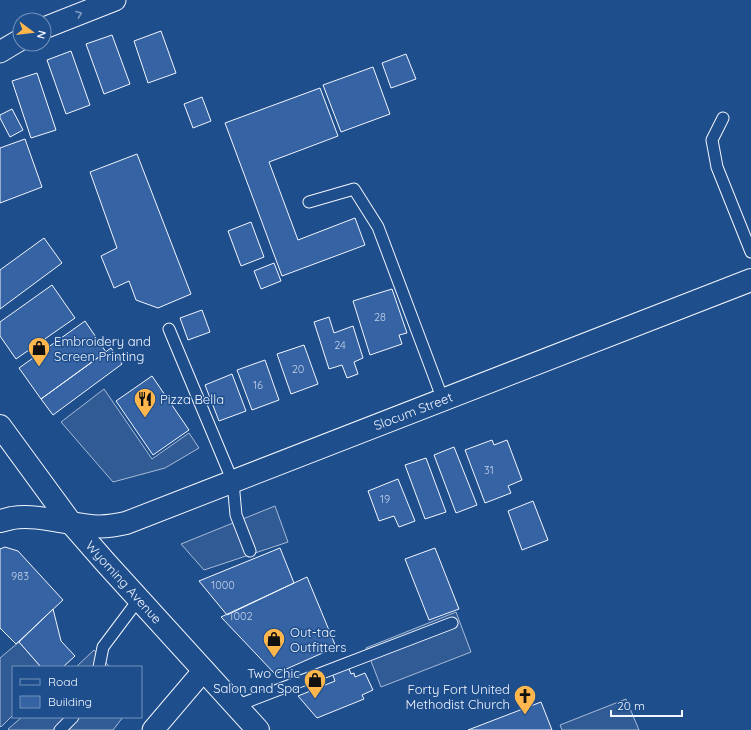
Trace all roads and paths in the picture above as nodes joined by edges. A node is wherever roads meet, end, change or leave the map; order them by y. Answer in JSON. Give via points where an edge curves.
{"nodes":[{"id":1,"x":115,"y":0,"type":"edge"},
{"id":2,"x":52,"y":25,"type":"edge"},
{"id":3,"x":12,"y":45,"type":"edge"},
{"id":4,"x":0,"y":52,"type":"edge"},
{"id":5,"x":723,"y":118,"type":"dead end"},
{"id":6,"x":309,"y":202,"type":"dead end"},
{"id":7,"x":751,"y":252,"type":"edge"},
{"id":8,"x":751,"y":280,"type":"edge"},
{"id":9,"x":169,"y":329,"type":"dead end"},
{"id":10,"x":443,"y":400,"type":"junction"},
{"id":11,"x":0,"y":426,"type":"edge"},
{"id":12,"x":233,"y":482,"type":"junction"},
{"id":13,"x":0,"y":521,"type":"edge"},
{"id":14,"x":71,"y":523,"type":"junction"},
{"id":15,"x":250,"y":551,"type":"dead end"},
{"id":16,"x":139,"y":599,"type":"junction"},
{"id":17,"x":452,"y":623,"type":"dead end"},
{"id":18,"x":99,"y":666,"type":"edge"},
{"id":19,"x":204,"y":670,"type":"junction"},
{"id":20,"x":236,"y":706,"type":"junction"},
{"id":21,"x":72,"y":718,"type":"edge"},
{"id":22,"x":60,"y":730,"type":"edge"},
{"id":23,"x":153,"y":730,"type":"edge"},
{"id":24,"x":258,"y":730,"type":"edge"}],
"edges":[{"from":2,"to":1,"type":"street","one_way":true},
{"from":3,"to":4,"type":"street"},
{"from":5,"to":7,"type":"lane","via":[[712,140],[717,167]]},
{"from":6,"to":10,"type":"lane","via":[[354,189],[378,227]]},
{"from":8,"to":10,"type":"street","name":"Slocum Street"},
{"from":9,"to":12,"type":"lane"},
{"from":10,"to":12,"type":"street","name":"Slocum Street"},
{"from":11,"to":14,"type":"street","name":"Wyoming Avenue"},
{"from":12,"to":14,"type":"street","name":"Slocum Street","via":[[126,523],[101,527]]},
{"from":12,"to":15,"type":"lane","via":[[236,515]]},
{"from":13,"to":14,"type":"street","name":"Slocum Street","via":[[29,517]]},
{"from":14,"to":16,"type":"street","name":"Wyoming Avenue"},
{"from":16,"to":18,"type":"lane","via":[[103,647]]},
{"from":16,"to":19,"type":"street","name":"Wyoming Avenue"},
{"from":17,"to":20,"type":"lane"},
{"from":19,"to":20,"type":"street","name":"Wyoming Avenue"},
{"from":19,"to":23,"type":"street"},
{"from":20,"to":24,"type":"street","name":"Wyoming Avenue"},
{"from":21,"to":22,"type":"lane"}]}
